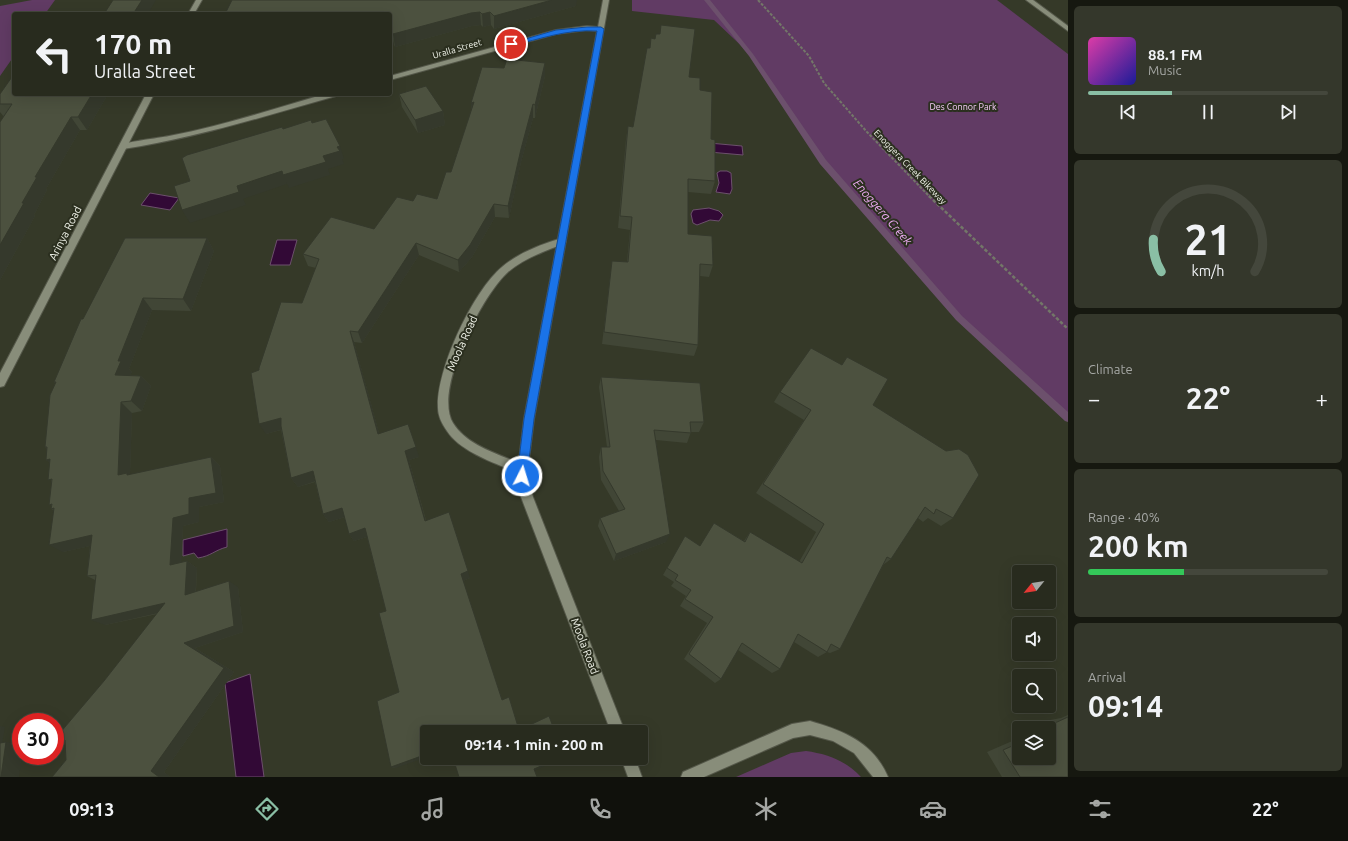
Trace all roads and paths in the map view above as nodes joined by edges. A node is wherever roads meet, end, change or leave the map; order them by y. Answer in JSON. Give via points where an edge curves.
{"nodes":[{"id":1,"x":199,"y":0,"type":"edge"},
{"id":2,"x":606,"y":0,"type":"edge"},
{"id":3,"x":758,"y":0,"type":"edge"},
{"id":4,"x":1029,"y":0,"type":"edge"},
{"id":5,"x":192,"y":12,"type":"edge"},
{"id":6,"x":601,"y":29,"type":"junction"},
{"id":7,"x":1068,"y":29,"type":"edge"},
{"id":8,"x":392,"y":77,"type":"edge"},
{"id":9,"x":149,"y":96,"type":"edge"},
{"id":10,"x":326,"y":96,"type":"edge"},
{"id":11,"x":123,"y":146,"type":"junction"},
{"id":12,"x":562,"y":241,"type":"junction"},
{"id":13,"x":1068,"y":329,"type":"edge"},
{"id":14,"x":0,"y":383,"type":"edge"},
{"id":15,"x":522,"y":469,"type":"junction"},
{"id":16,"x":615,"y":725,"type":"edge"},
{"id":17,"x":631,"y":765,"type":"edge"},
{"id":18,"x":635,"y":777,"type":"edge"},
{"id":19,"x":688,"y":777,"type":"edge"},
{"id":20,"x":881,"y":777,"type":"edge"}],
"edges":[{"from":1,"to":5,"type":"street"},
{"from":2,"to":6,"type":"street","name":"Moola Road"},
{"from":3,"to":13,"type":"path","name":"Enoggera Creek Bikeway","via":[[809,56],[824,83],[867,132],[954,222]]},
{"from":4,"to":7,"type":"street"},
{"from":6,"to":8,"type":"street","name":"Uralla Street","via":[[556,32]]},
{"from":6,"to":12,"type":"street","name":"Moola Road"},
{"from":9,"to":11,"type":"street","name":"Arinya Road"},
{"from":10,"to":11,"type":"street","via":[[187,135]]},
{"from":11,"to":14,"type":"street","name":"Arinya Road"},
{"from":12,"to":15,"type":"street","name":"Moola Road"},
{"from":12,"to":15,"type":"street","name":"Moola Road","via":[[521,259],[505,269],[493,281],[455,352],[443,396],[445,416],[457,436],[467,444]]},
{"from":15,"to":16,"type":"street","name":"Moola Road","via":[[524,489]]},
{"from":17,"to":18,"type":"street"},
{"from":19,"to":20,"type":"street","via":[[792,731],[810,728],[835,735],[859,748]]}]}
